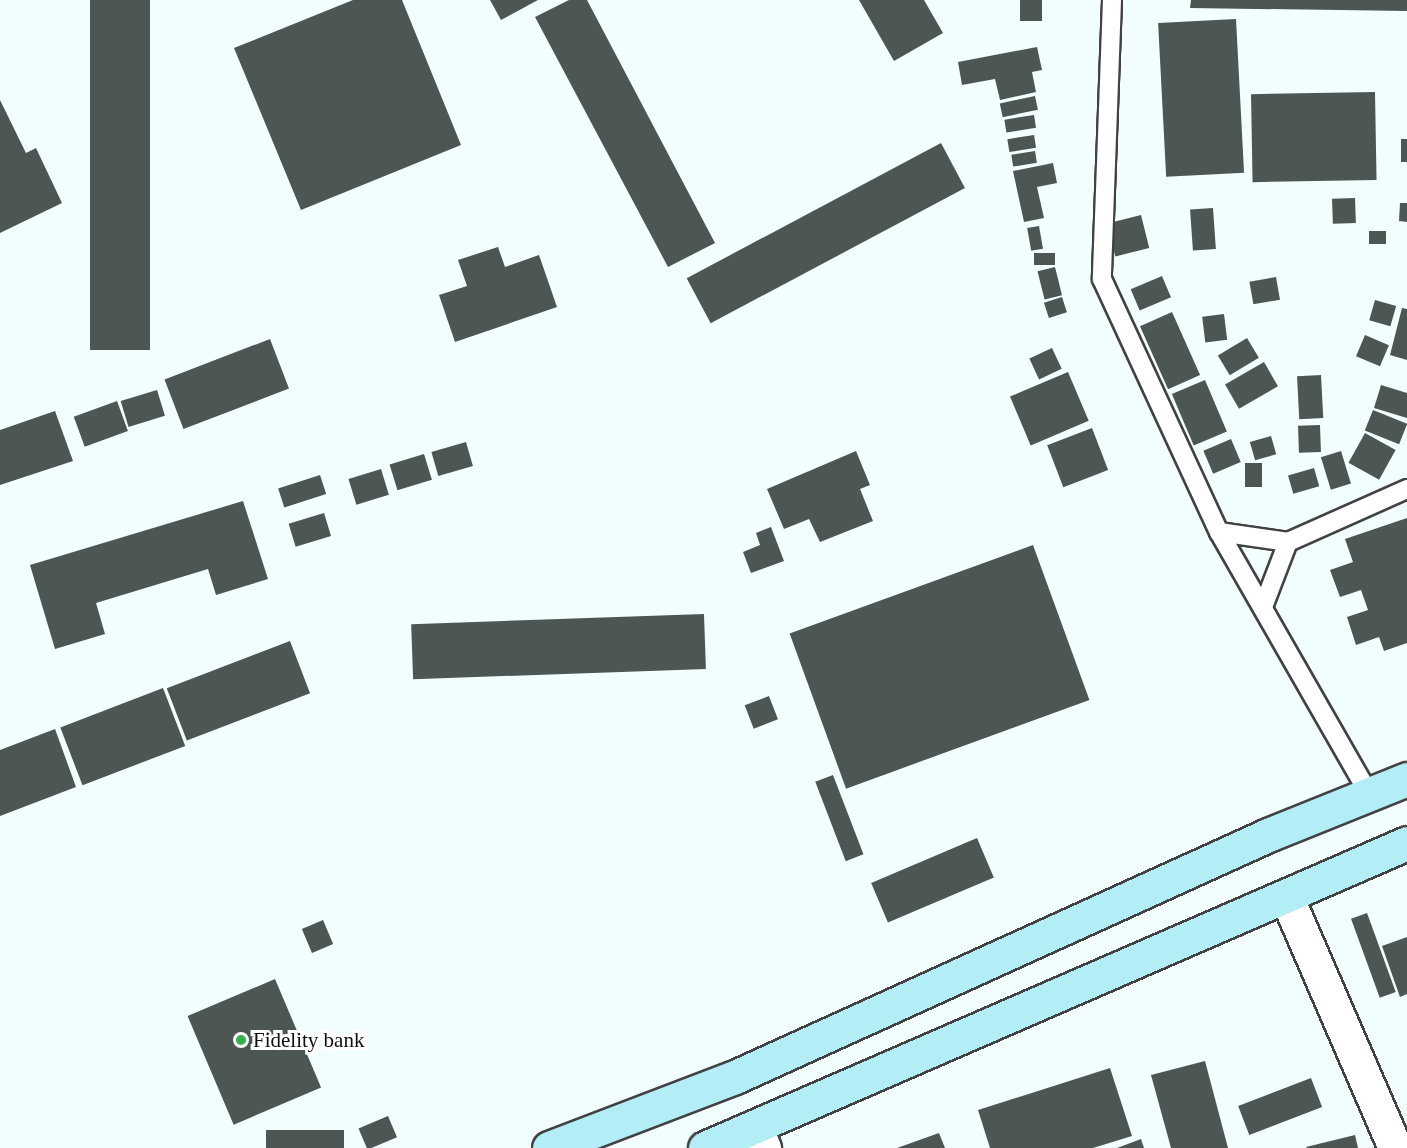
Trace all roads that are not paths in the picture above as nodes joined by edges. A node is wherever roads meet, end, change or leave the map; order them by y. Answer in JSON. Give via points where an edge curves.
{"nodes":[{"id":1,"x":1112,"y":0,"type":"edge"},
{"id":2,"x":1407,"y":489,"type":"edge"},
{"id":3,"x":1219,"y":532,"type":"junction"},
{"id":4,"x":1288,"y":542,"type":"junction"},
{"id":5,"x":1263,"y":607,"type":"junction"},
{"id":6,"x":1407,"y":778,"type":"edge"},
{"id":7,"x":1369,"y":794,"type":"junction"},
{"id":8,"x":1407,"y":843,"type":"edge"},
{"id":9,"x":1287,"y":898,"type":"junction"},
{"id":10,"x":760,"y":1138,"type":"edge"},
{"id":11,"x":549,"y":1148,"type":"edge"},
{"id":12,"x":705,"y":1148,"type":"edge"},
{"id":13,"x":1395,"y":1148,"type":"edge"}],
"edges":[{"from":1,"to":3,"type":"lane","via":[[1102,279]]},
{"from":2,"to":4,"type":"lane"},
{"from":3,"to":4,"type":"lane"},
{"from":3,"to":5,"type":"lane"},
{"from":4,"to":5,"type":"lane"},
{"from":5,"to":7,"type":"lane"},
{"from":6,"to":7,"type":"street"},
{"from":7,"to":11,"type":"street","via":[[1268,835],[735,1077]]},
{"from":8,"to":9,"type":"street"},
{"from":9,"to":10,"type":"street"},
{"from":9,"to":13,"type":"street"},
{"from":10,"to":12,"type":"street"}]}
